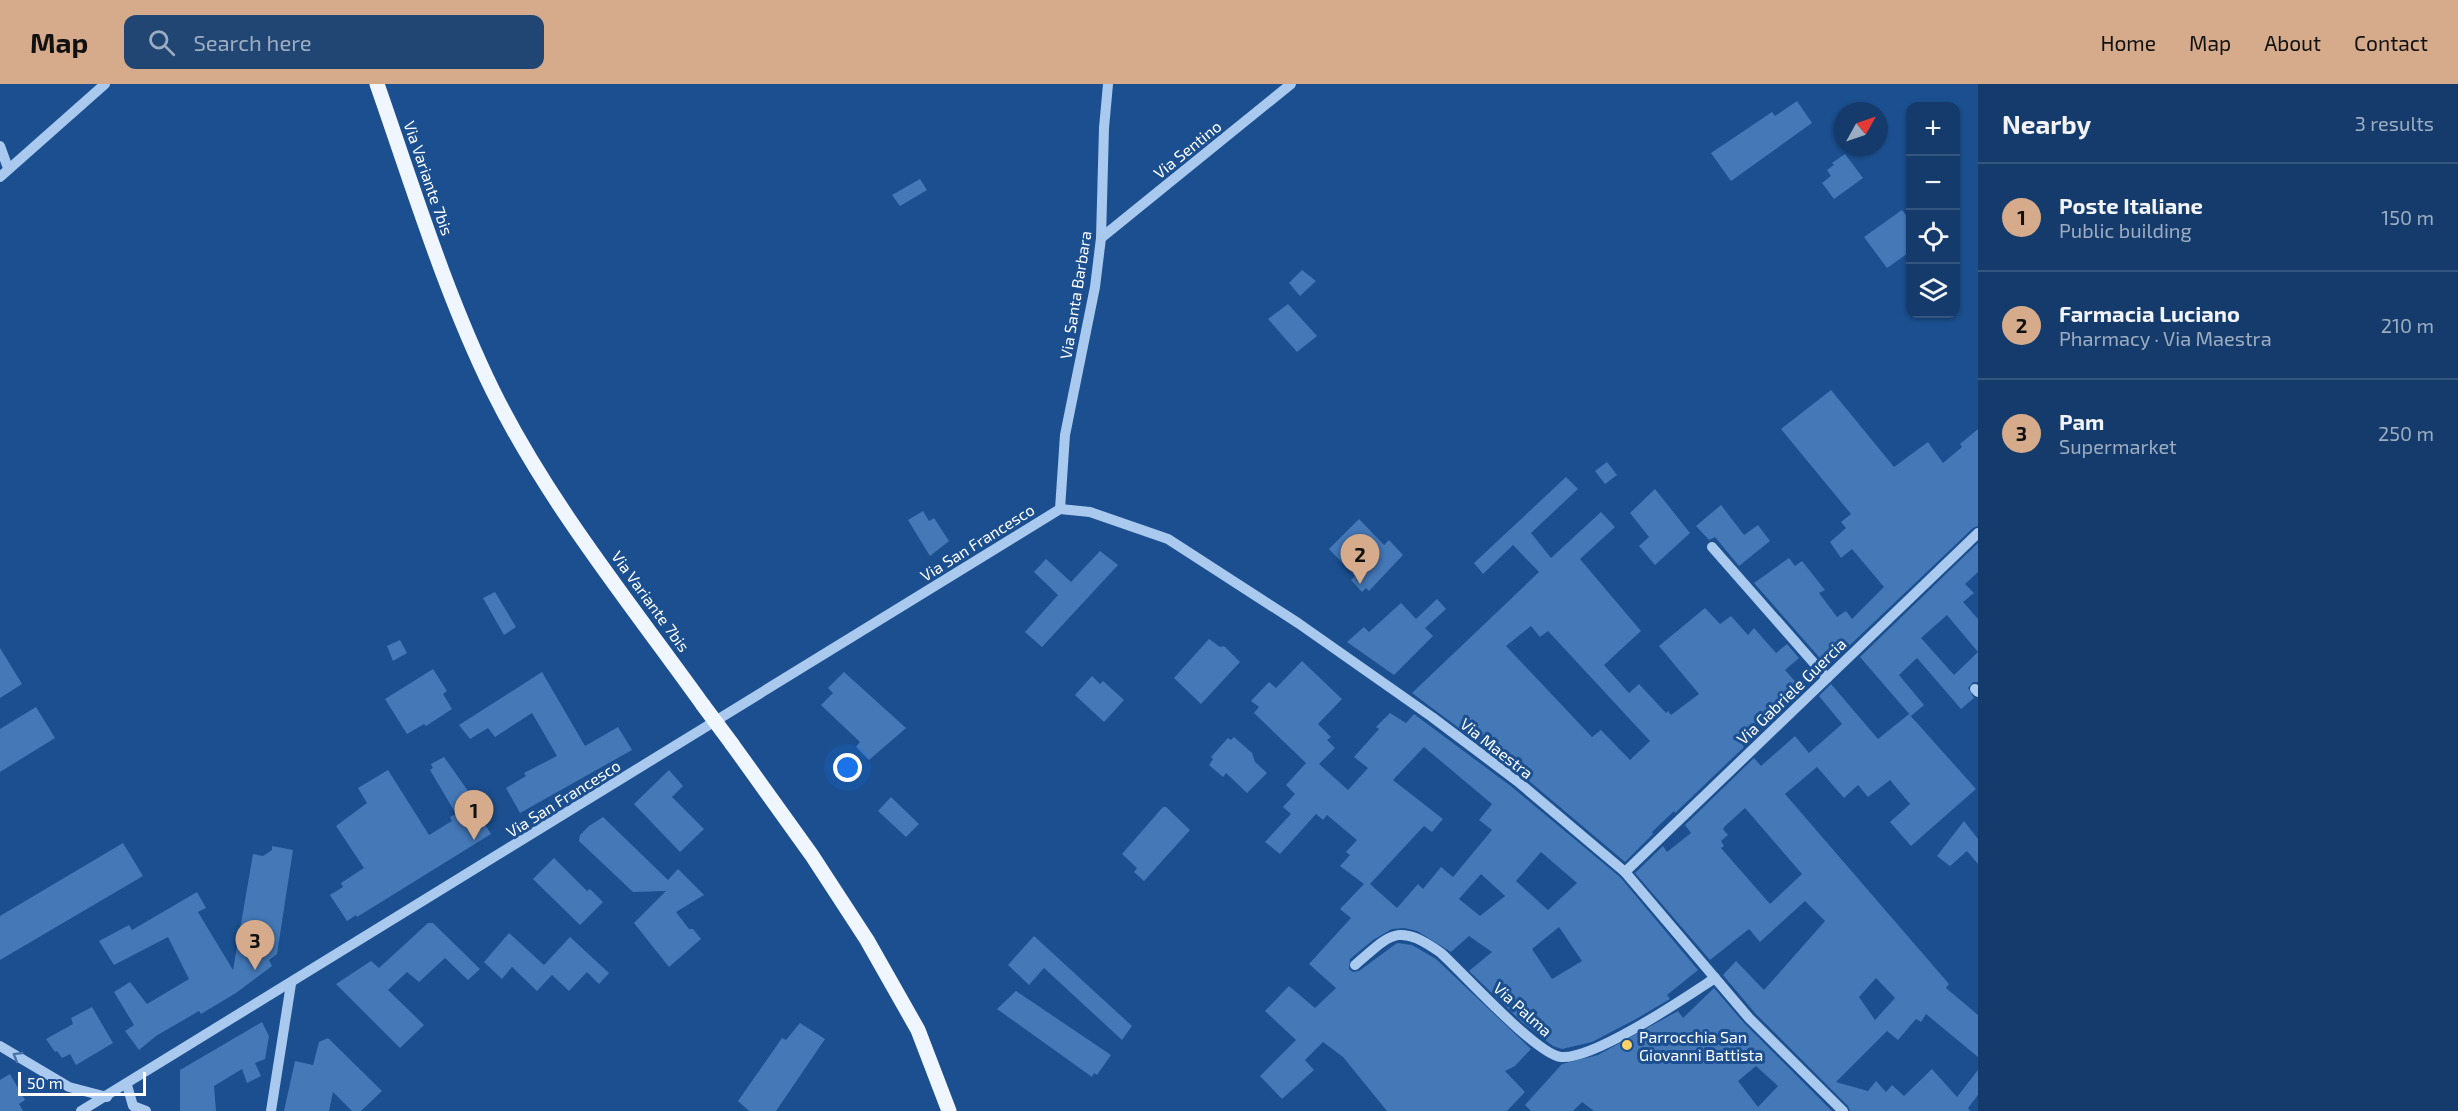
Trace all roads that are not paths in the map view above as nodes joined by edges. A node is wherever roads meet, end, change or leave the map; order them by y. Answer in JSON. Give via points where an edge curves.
{"nodes":[{"id":1,"x":105,"y":84,"type":"edge"},
{"id":2,"x":377,"y":84,"type":"edge"},
{"id":3,"x":1108,"y":84,"type":"edge"},
{"id":4,"x":1291,"y":84,"type":"edge"},
{"id":5,"x":0,"y":146,"type":"edge"},
{"id":6,"x":8,"y":168,"type":"junction"},
{"id":7,"x":0,"y":177,"type":"edge"},
{"id":8,"x":1101,"y":238,"type":"junction"},
{"id":9,"x":1060,"y":509,"type":"junction"},
{"id":10,"x":1978,"y":533,"type":"edge"},
{"id":11,"x":1712,"y":547,"type":"dead end"},
{"id":12,"x":1827,"y":678,"type":"junction"},
{"id":13,"x":1625,"y":872,"type":"junction"},
{"id":14,"x":1355,"y":965,"type":"dead end"},
{"id":15,"x":1715,"y":978,"type":"junction"},
{"id":16,"x":291,"y":984,"type":"junction"},
{"id":17,"x":0,"y":1046,"type":"edge"},
{"id":18,"x":127,"y":1085,"type":"junction"},
{"id":19,"x":107,"y":1097,"type":"junction"},
{"id":20,"x":81,"y":1111,"type":"edge"},
{"id":21,"x":146,"y":1111,"type":"edge"},
{"id":22,"x":271,"y":1111,"type":"edge"},
{"id":23,"x":949,"y":1111,"type":"edge"},
{"id":24,"x":1843,"y":1111,"type":"edge"}],
"edges":[{"from":1,"to":6,"type":"street"},
{"from":2,"to":23,"type":"main road","name":"Via Variante 7bis","bridge":true,"via":[[452,298],[494,391],[542,479],[811,854],[867,940],[918,1030]]},
{"from":3,"to":8,"type":"street","name":"Via Santa Barbara"},
{"from":4,"to":8,"type":"street","name":"Via Sentino"},
{"from":5,"to":6,"type":"street"},
{"from":6,"to":7,"type":"street"},
{"from":8,"to":9,"type":"street","name":"Via Santa Barbara","via":[[1065,435]]},
{"from":9,"to":13,"type":"street","name":"Via Maestra","via":[[1090,512],[1168,539],[1298,623],[1432,717],[1517,781]]},
{"from":9,"to":16,"type":"street","name":"Via San Francesco"},
{"from":10,"to":12,"type":"street","name":"Via Gabriele Guercia"},
{"from":11,"to":12,"type":"street"},
{"from":12,"to":13,"type":"street","name":"Via Gabriele Guercia"},
{"from":13,"to":15,"type":"street","name":"Via Maestra"},
{"from":14,"to":15,"type":"street","name":"Via Palma","via":[[1390,936],[1398,934],[1424,941],[1533,1041],[1561,1057],[1610,1041]]},
{"from":15,"to":24,"type":"street","name":"Via Maestra","via":[[1749,1018]]},
{"from":16,"to":18,"type":"street","name":"Via San Francesco"},
{"from":16,"to":22,"type":"street"},
{"from":19,"to":17,"type":"street","one_way":true,"via":[[69,1087]]},
{"from":18,"to":19,"type":"street","name":"Via San Francesco"},
{"from":18,"to":21,"type":"street","via":[[133,1106]]},
{"from":19,"to":20,"type":"street","name":"Via San Francesco"}]}
